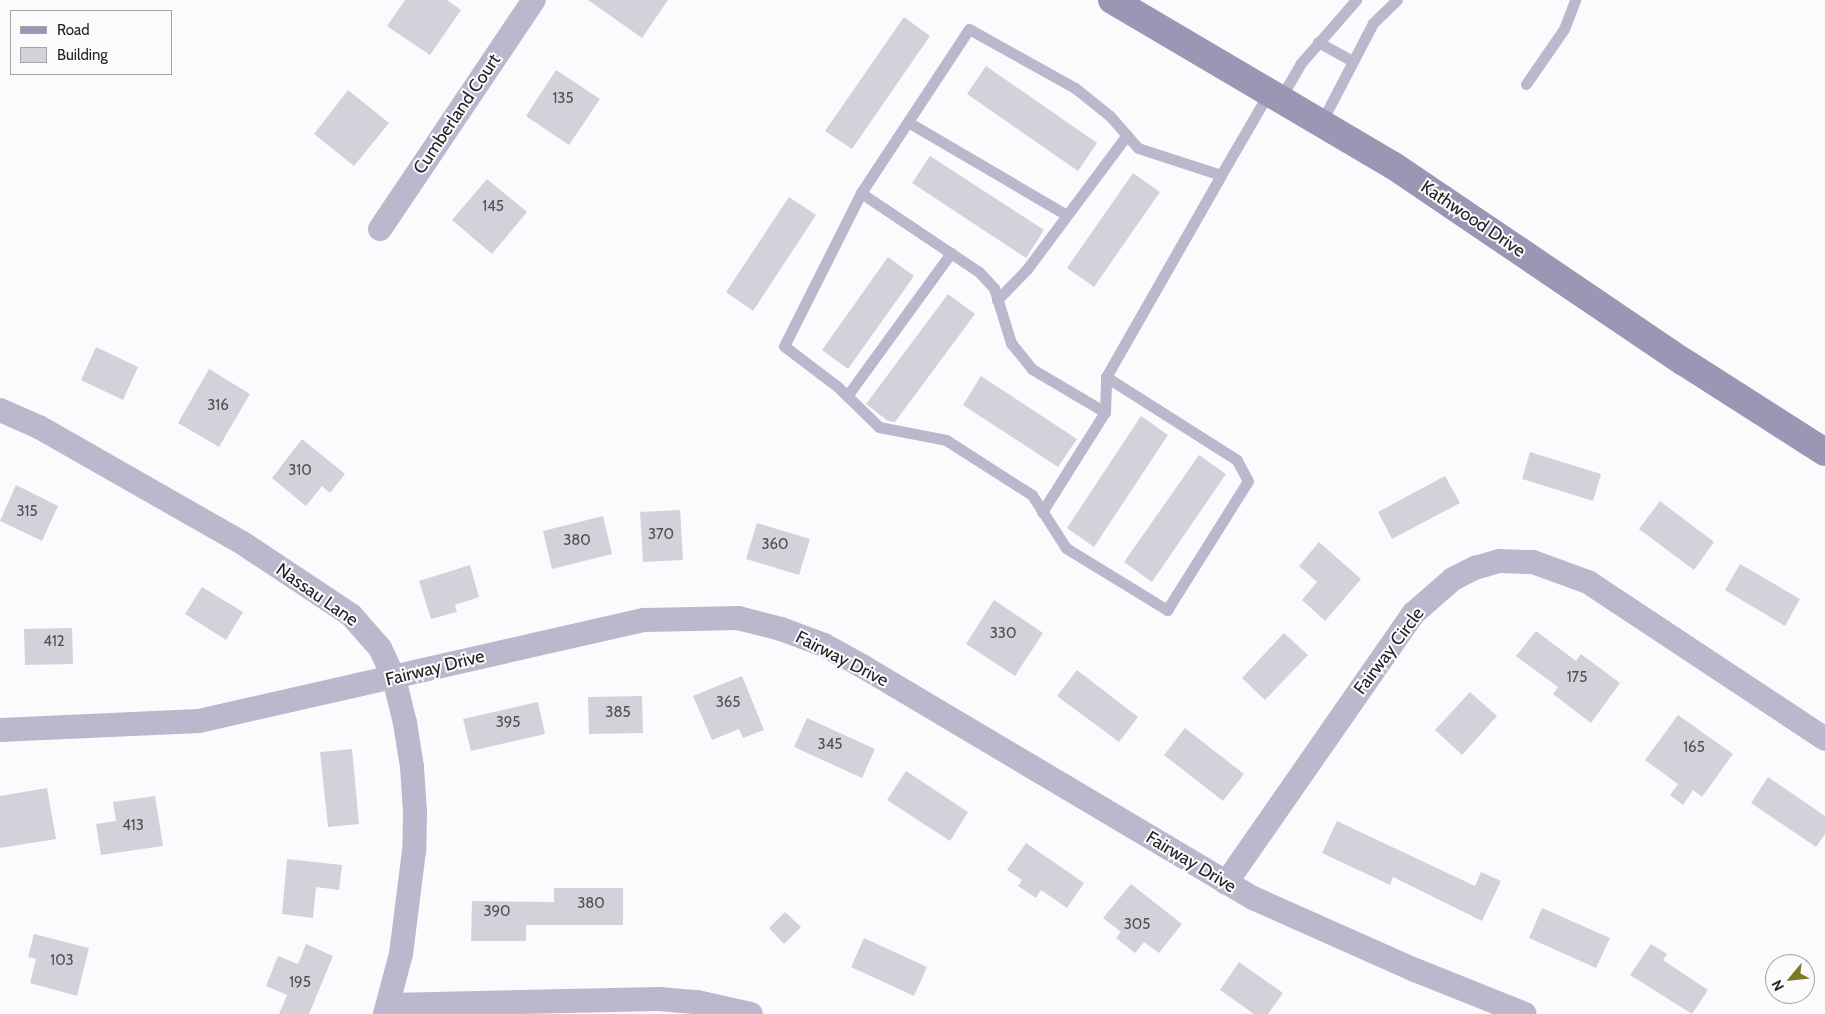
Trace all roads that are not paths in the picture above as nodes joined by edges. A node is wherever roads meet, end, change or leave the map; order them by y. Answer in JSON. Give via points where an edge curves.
{"nodes":[{"id":1,"x":534,"y":0,"type":"edge"},
{"id":2,"x":1112,"y":0,"type":"edge"},
{"id":3,"x":1356,"y":0,"type":"edge"},
{"id":4,"x":1397,"y":0,"type":"edge"},
{"id":5,"x":1575,"y":0,"type":"edge"},
{"id":6,"x":1318,"y":42,"type":"junction"},
{"id":7,"x":1351,"y":60,"type":"junction"},
{"id":8,"x":1526,"y":84,"type":"dead end"},
{"id":9,"x":1273,"y":97,"type":"junction"},
{"id":10,"x":908,"y":122,"type":"junction"},
{"id":11,"x":1320,"y":124,"type":"junction"},
{"id":12,"x":1126,"y":135,"type":"junction"},
{"id":13,"x":1221,"y":175,"type":"junction"},
{"id":14,"x":862,"y":193,"type":"junction"},
{"id":15,"x":1066,"y":214,"type":"junction"},
{"id":16,"x":380,"y":229,"type":"dead end"},
{"id":17,"x":951,"y":253,"type":"junction"},
{"id":18,"x":997,"y":300,"type":"junction"},
{"id":19,"x":1106,"y":377,"type":"junction"},
{"id":20,"x":847,"y":396,"type":"junction"},
{"id":21,"x":0,"y":410,"type":"edge"},
{"id":22,"x":1105,"y":412,"type":"junction"},
{"id":23,"x":1825,"y":452,"type":"edge"},
{"id":24,"x":1042,"y":512,"type":"junction"},
{"id":25,"x":394,"y":678,"type":"junction"},
{"id":26,"x":0,"y":730,"type":"edge"},
{"id":27,"x":1825,"y":739,"type":"edge"},
{"id":28,"x":1226,"y":883,"type":"junction"},
{"id":29,"x":388,"y":1010,"type":"edge"},
{"id":30,"x":750,"y":1014,"type":"edge"},
{"id":31,"x":1525,"y":1014,"type":"edge"}],
"edges":[{"from":1,"to":16,"type":"street","name":"Cumberland Court"},
{"from":2,"to":9,"type":"street","name":"Kathwood Drive"},
{"from":3,"to":6,"type":"lane"},
{"from":4,"to":7,"type":"lane","via":[[1373,23]]},
{"from":5,"to":8,"type":"lane","via":[[1564,29]]},
{"from":6,"to":7,"type":"lane"},
{"from":6,"to":9,"type":"lane"},
{"from":7,"to":11,"type":"lane"},
{"from":9,"to":11,"type":"street","name":"Kathwood Drive"},
{"from":9,"to":13,"type":"lane"},
{"from":10,"to":12,"type":"lane","via":[[969,29],[1075,88]]},
{"from":10,"to":14,"type":"lane"},
{"from":10,"to":15,"type":"lane"},
{"from":11,"to":23,"type":"street","name":"Kathwood Drive","via":[[1394,166],[1684,362]]},
{"from":12,"to":13,"type":"lane","via":[[1138,148]]},
{"from":12,"to":15,"type":"lane"},
{"from":13,"to":19,"type":"lane"},
{"from":14,"to":17,"type":"lane"},
{"from":14,"to":20,"type":"lane","via":[[784,346]]},
{"from":15,"to":18,"type":"lane","via":[[1027,269]]},
{"from":17,"to":18,"type":"lane","via":[[979,272],[994,288]]},
{"from":17,"to":20,"type":"lane"},
{"from":18,"to":22,"type":"lane","via":[[1011,343],[1032,369]]},
{"from":19,"to":22,"type":"lane"},
{"from":19,"to":24,"type":"lane","via":[[1237,460],[1248,480],[1167,610],[1066,548]]},
{"from":20,"to":24,"type":"lane","via":[[879,427],[946,440],[1032,495]]},
{"from":21,"to":25,"type":"street","name":"Nassau Lane","via":[[40,427],[141,484],[337,604],[380,648]]},
{"from":22,"to":24,"type":"lane"},
{"from":25,"to":26,"type":"street","name":"Fairway Drive","via":[[199,721]]},
{"from":25,"to":28,"type":"street","name":"Fairway Drive","via":[[645,620],[738,618],[798,636],[862,666]]},
{"from":25,"to":29,"type":"street","name":"Nassau Lane","via":[[412,768],[415,812],[406,913]]},
{"from":27,"to":28,"type":"street","name":"Fairway Circle","via":[[1588,582],[1533,562],[1500,562],[1475,568],[1453,579],[1414,613]]},
{"from":28,"to":31,"type":"street","name":"Fairway Drive","via":[[1286,914]]},
{"from":29,"to":30,"type":"street","via":[[659,999],[697,1002]]}]}
